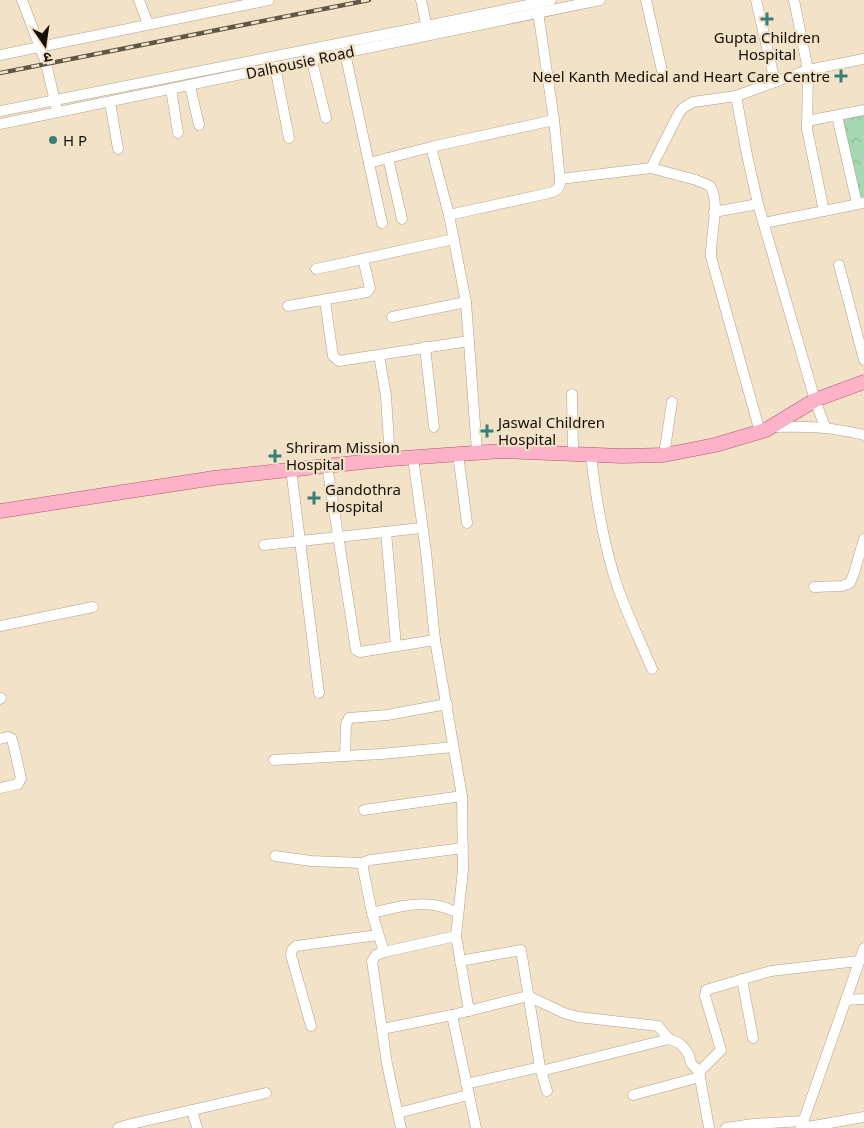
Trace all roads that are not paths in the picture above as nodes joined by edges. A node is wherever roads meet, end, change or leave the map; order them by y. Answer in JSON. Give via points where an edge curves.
{"nodes":[{"id":1,"x":22,"y":0,"type":"edge"},
{"id":2,"x":139,"y":0,"type":"edge"},
{"id":3,"x":269,"y":0,"type":"edge"},
{"id":4,"x":421,"y":0,"type":"edge"},
{"id":5,"x":550,"y":0,"type":"edge"},
{"id":6,"x":600,"y":0,"type":"edge"},
{"id":7,"x":646,"y":0,"type":"edge"},
{"id":8,"x":756,"y":0,"type":"edge"},
{"id":9,"x":794,"y":0,"type":"edge"},
{"id":10,"x":538,"y":12,"type":"junction"},
{"id":11,"x":148,"y":24,"type":"junction"},
{"id":12,"x":428,"y":31,"type":"junction"},
{"id":13,"x":40,"y":47,"type":"junction"},
{"id":14,"x":345,"y":53,"type":"junction"},
{"id":15,"x":310,"y":54,"type":"junction"},
{"id":16,"x":0,"y":55,"type":"edge"},
{"id":17,"x":864,"y":59,"type":"edge"},
{"id":18,"x":275,"y":67,"type":"junction"},
{"id":19,"x":808,"y":70,"type":"junction"},
{"id":20,"x":662,"y":71,"type":"dead end"},
{"id":21,"x":775,"y":82,"type":"junction"},
{"id":22,"x":190,"y":86,"type":"junction"},
{"id":23,"x":171,"y":89,"type":"junction"},
{"id":24,"x":736,"y":96,"type":"junction"},
{"id":25,"x":55,"y":100,"type":"junction"},
{"id":26,"x":110,"y":102,"type":"junction"},
{"id":27,"x":864,"y":110,"type":"edge"},
{"id":28,"x":0,"y":111,"type":"edge"},
{"id":29,"x":57,"y":112,"type":"junction"},
{"id":30,"x":837,"y":116,"type":"junction"},
{"id":31,"x":326,"y":118,"type":"dead end"},
{"id":32,"x":554,"y":120,"type":"junction"},
{"id":33,"x":807,"y":121,"type":"junction"},
{"id":34,"x":0,"y":124,"type":"edge"},
{"id":35,"x":199,"y":125,"type":"dead end"},
{"id":36,"x":178,"y":133,"type":"dead end"},
{"id":37,"x":289,"y":138,"type":"dead end"},
{"id":38,"x":431,"y":147,"type":"junction"},
{"id":39,"x":118,"y":150,"type":"dead end"},
{"id":40,"x":388,"y":158,"type":"junction"},
{"id":41,"x":369,"y":163,"type":"junction"},
{"id":42,"x":651,"y":168,"type":"junction"},
{"id":43,"x":560,"y":179,"type":"junction"},
{"id":44,"x":758,"y":204,"type":"junction"},
{"id":45,"x":861,"y":204,"type":"edge"},
{"id":46,"x":824,"y":211,"type":"junction"},
{"id":47,"x":714,"y":212,"type":"junction"},
{"id":48,"x":449,"y":215,"type":"junction"},
{"id":49,"x":402,"y":219,"type":"dead end"},
{"id":50,"x":382,"y":223,"type":"dead end"},
{"id":51,"x":764,"y":223,"type":"junction"},
{"id":52,"x":454,"y":239,"type":"junction"},
{"id":53,"x":363,"y":259,"type":"junction"},
{"id":54,"x":838,"y":265,"type":"dead end"},
{"id":55,"x":316,"y":269,"type":"dead end"},
{"id":56,"x":325,"y":301,"type":"junction"},
{"id":57,"x":466,"y":302,"type":"junction"},
{"id":58,"x":288,"y":306,"type":"dead end"},
{"id":59,"x":392,"y":317,"type":"dead end"},
{"id":60,"x":470,"y":340,"type":"junction"},
{"id":61,"x":425,"y":348,"type":"junction"},
{"id":62,"x":379,"y":355,"type":"junction"},
{"id":63,"x":864,"y":360,"type":"edge"},
{"id":64,"x":864,"y":382,"type":"edge"},
{"id":65,"x":572,"y":394,"type":"dead end"},
{"id":66,"x":815,"y":400,"type":"junction"},
{"id":67,"x":672,"y":402,"type":"dead end"},
{"id":68,"x":434,"y":427,"type":"dead end"},
{"id":69,"x":773,"y":427,"type":"junction"},
{"id":70,"x":825,"y":427,"type":"junction"},
{"id":71,"x":760,"y":432,"type":"junction"},
{"id":72,"x":864,"y":435,"type":"edge"},
{"id":73,"x":477,"y":452,"type":"junction"},
{"id":74,"x":458,"y":454,"type":"junction"},
{"id":75,"x":573,"y":454,"type":"junction"},
{"id":76,"x":591,"y":455,"type":"junction"},
{"id":77,"x":664,"y":455,"type":"junction"},
{"id":78,"x":413,"y":458,"type":"junction"},
{"id":79,"x":390,"y":459,"type":"junction"},
{"id":80,"x":327,"y":465,"type":"junction"},
{"id":81,"x":291,"y":469,"type":"junction"},
{"id":82,"x":0,"y":511,"type":"edge"},
{"id":83,"x":467,"y":523,"type":"dead end"},
{"id":84,"x":421,"y":528,"type":"junction"},
{"id":85,"x":386,"y":532,"type":"junction"},
{"id":86,"x":339,"y":536,"type":"junction"},
{"id":87,"x":864,"y":539,"type":"edge"},
{"id":88,"x":300,"y":541,"type":"junction"},
{"id":89,"x":264,"y":545,"type":"dead end"},
{"id":90,"x":814,"y":586,"type":"dead end"},
{"id":91,"x":93,"y":607,"type":"dead end"},
{"id":92,"x":0,"y":626,"type":"edge"},
{"id":93,"x":435,"y":640,"type":"junction"},
{"id":94,"x":396,"y":646,"type":"junction"},
{"id":95,"x":652,"y":670,"type":"dead end"},
{"id":96,"x":319,"y":693,"type":"dead end"},
{"id":97,"x":447,"y":704,"type":"junction"},
{"id":98,"x":0,"y":739,"type":"edge"},
{"id":99,"x":453,"y":747,"type":"junction"},
{"id":100,"x":345,"y":756,"type":"junction"},
{"id":101,"x":274,"y":760,"type":"dead end"},
{"id":102,"x":0,"y":788,"type":"edge"},
{"id":103,"x":462,"y":796,"type":"junction"},
{"id":104,"x":364,"y":810,"type":"dead end"},
{"id":105,"x":463,"y":848,"type":"junction"},
{"id":106,"x":275,"y":856,"type":"dead end"},
{"id":107,"x":362,"y":863,"type":"junction"},
{"id":108,"x":457,"y":912,"type":"junction"},
{"id":109,"x":372,"y":913,"type":"junction"},
{"id":110,"x":378,"y":934,"type":"junction"},
{"id":111,"x":456,"y":936,"type":"junction"},
{"id":112,"x":864,"y":948,"type":"edge"},
{"id":113,"x":384,"y":952,"type":"junction"},
{"id":114,"x":460,"y":961,"type":"junction"},
{"id":115,"x":858,"y":962,"type":"junction"},
{"id":116,"x":742,"y":979,"type":"junction"},
{"id":117,"x":528,"y":996,"type":"junction"},
{"id":118,"x":864,"y":999,"type":"edge"},
{"id":119,"x":846,"y":1000,"type":"junction"},
{"id":120,"x":469,"y":1011,"type":"junction"},
{"id":121,"x":452,"y":1015,"type":"junction"},
{"id":122,"x":311,"y":1026,"type":"dead end"},
{"id":123,"x":382,"y":1029,"type":"junction"},
{"id":124,"x":754,"y":1038,"type":"dead end"},
{"id":125,"x":669,"y":1039,"type":"junction"},
{"id":126,"x":541,"y":1069,"type":"junction"},
{"id":127,"x":699,"y":1075,"type":"junction"},
{"id":128,"x":466,"y":1084,"type":"junction"},
{"id":129,"x":547,"y":1091,"type":"dead end"},
{"id":130,"x":266,"y":1093,"type":"dead end"},
{"id":131,"x":468,"y":1095,"type":"junction"},
{"id":132,"x":633,"y":1095,"type":"dead end"},
{"id":133,"x":192,"y":1110,"type":"junction"},
{"id":134,"x":398,"y":1113,"type":"junction"},
{"id":135,"x":864,"y":1117,"type":"edge"},
{"id":136,"x":802,"y":1126,"type":"edge"},
{"id":137,"x":118,"y":1128,"type":"edge"},
{"id":138,"x":197,"y":1128,"type":"edge"},
{"id":139,"x":401,"y":1128,"type":"edge"},
{"id":140,"x":476,"y":1128,"type":"edge"},
{"id":141,"x":709,"y":1128,"type":"edge"},
{"id":142,"x":726,"y":1128,"type":"edge"}],
"edges":[{"from":1,"to":13,"type":"street"},
{"from":2,"to":11,"type":"street"},
{"from":3,"to":11,"type":"street"},
{"from":4,"to":12,"type":"street"},
{"from":5,"to":12,"type":"street","name":"Dalhousie Road"},
{"from":6,"to":10,"type":"street","name":"Dalhousie Road"},
{"from":7,"to":20,"type":"street"},
{"from":8,"to":21,"type":"street"},
{"from":9,"to":19,"type":"street"},
{"from":10,"to":12,"type":"street","name":"Dalhousie Road"},
{"from":10,"to":32,"type":"street"},
{"from":11,"to":13,"type":"street"},
{"from":12,"to":14,"type":"street","name":"Dalhousie Road"},
{"from":12,"to":15,"type":"street","name":"Dalhousie Road"},
{"from":13,"to":16,"type":"street"},
{"from":13,"to":25,"type":"street"},
{"from":14,"to":15,"type":"street","name":"Dalhousie Road"},
{"from":14,"to":41,"type":"street"},
{"from":15,"to":18,"type":"street","name":"Dalhousie Road"},
{"from":15,"to":25,"type":"street","name":"Dalhousie Road"},
{"from":15,"to":31,"type":"street"},
{"from":17,"to":19,"type":"street"},
{"from":18,"to":22,"type":"street","name":"Dalhousie Road"},
{"from":18,"to":37,"type":"street"},
{"from":19,"to":21,"type":"street"},
{"from":19,"to":33,"type":"street"},
{"from":21,"to":24,"type":"street"},
{"from":22,"to":23,"type":"street","name":"Dalhousie Road"},
{"from":22,"to":35,"type":"street"},
{"from":23,"to":26,"type":"street","name":"Dalhousie Road"},
{"from":23,"to":36,"type":"street"},
{"from":24,"to":42,"type":"street","via":[[693,102],[683,108]]},
{"from":24,"to":44,"type":"street"},
{"from":25,"to":28,"type":"street","name":"Dalhousie Road"},
{"from":25,"to":29,"type":"street"},
{"from":26,"to":29,"type":"street","name":"Dalhousie Road"},
{"from":26,"to":39,"type":"street"},
{"from":27,"to":30,"type":"street"},
{"from":29,"to":34,"type":"street","name":"Dalhousie Road"},
{"from":30,"to":33,"type":"street"},
{"from":30,"to":45,"type":"street"},
{"from":32,"to":38,"type":"street"},
{"from":32,"to":43,"type":"street"},
{"from":33,"to":46,"type":"street"},
{"from":38,"to":40,"type":"street"},
{"from":38,"to":48,"type":"street"},
{"from":40,"to":41,"type":"street"},
{"from":40,"to":49,"type":"street"},
{"from":41,"to":50,"type":"street"},
{"from":42,"to":43,"type":"street"},
{"from":42,"to":47,"type":"street","via":[[708,184],[713,193]]},
{"from":43,"to":48,"type":"street","via":[[557,190],[549,193]]},
{"from":44,"to":47,"type":"street"},
{"from":44,"to":51,"type":"street"},
{"from":45,"to":46,"type":"street"},
{"from":46,"to":51,"type":"street"},
{"from":47,"to":71,"type":"street","via":[[712,257]]},
{"from":48,"to":52,"type":"street"},
{"from":51,"to":66,"type":"street"},
{"from":52,"to":53,"type":"street"},
{"from":52,"to":57,"type":"street"},
{"from":53,"to":55,"type":"street"},
{"from":53,"to":56,"type":"street","via":[[369,291]]},
{"from":54,"to":63,"type":"street"},
{"from":56,"to":58,"type":"street"},
{"from":56,"to":62,"type":"street","via":[[334,358],[342,361]]},
{"from":57,"to":59,"type":"street"},
{"from":57,"to":60,"type":"street"},
{"from":60,"to":61,"type":"street"},
{"from":60,"to":73,"type":"street"},
{"from":61,"to":62,"type":"street"},
{"from":61,"to":68,"type":"street"},
{"from":62,"to":79,"type":"street","via":[[386,396]]},
{"from":64,"to":66,"type":"main road"},
{"from":65,"to":75,"type":"street"},
{"from":66,"to":69,"type":"main road"},
{"from":66,"to":70,"type":"street"},
{"from":67,"to":77,"type":"street"},
{"from":69,"to":70,"type":"street"},
{"from":69,"to":71,"type":"main road"},
{"from":70,"to":72,"type":"street"},
{"from":71,"to":77,"type":"main road","via":[[696,450]]},
{"from":73,"to":74,"type":"main road"},
{"from":73,"to":75,"type":"main road"},
{"from":74,"to":78,"type":"main road"},
{"from":74,"to":83,"type":"street"},
{"from":75,"to":76,"type":"main road"},
{"from":76,"to":77,"type":"main road"},
{"from":76,"to":95,"type":"street","via":[[611,561]]},
{"from":78,"to":79,"type":"main road"},
{"from":78,"to":84,"type":"street"},
{"from":79,"to":80,"type":"main road"},
{"from":80,"to":81,"type":"main road"},
{"from":80,"to":86,"type":"street"},
{"from":81,"to":82,"type":"main road"},
{"from":81,"to":88,"type":"street"},
{"from":84,"to":85,"type":"street"},
{"from":84,"to":93,"type":"street"},
{"from":85,"to":86,"type":"street"},
{"from":85,"to":94,"type":"street"},
{"from":86,"to":88,"type":"street"},
{"from":86,"to":94,"type":"street","via":[[356,650]]},
{"from":87,"to":90,"type":"street","via":[[850,583]]},
{"from":88,"to":89,"type":"street"},
{"from":88,"to":96,"type":"street"},
{"from":91,"to":92,"type":"street"},
{"from":93,"to":94,"type":"street"},
{"from":93,"to":97,"type":"street"},
{"from":97,"to":99,"type":"street"},
{"from":97,"to":100,"type":"street","via":[[349,718]]},
{"from":98,"to":102,"type":"street","via":[[12,739],[21,778],[18,784]]},
{"from":99,"to":100,"type":"street"},
{"from":99,"to":103,"type":"street"},
{"from":100,"to":101,"type":"street"},
{"from":103,"to":104,"type":"street"},
{"from":103,"to":105,"type":"street"},
{"from":105,"to":107,"type":"street"},
{"from":105,"to":108,"type":"street"},
{"from":106,"to":107,"type":"street"},
{"from":107,"to":109,"type":"street"},
{"from":108,"to":109,"type":"street","via":[[435,905],[420,905]]},
{"from":108,"to":111,"type":"street"},
{"from":109,"to":110,"type":"street"},
{"from":110,"to":113,"type":"street"},
{"from":110,"to":122,"type":"street","via":[[296,946],[292,950]]},
{"from":111,"to":113,"type":"street"},
{"from":111,"to":114,"type":"street"},
{"from":112,"to":115,"type":"street"},
{"from":113,"to":123,"type":"street","via":[[374,957],[372,964]]},
{"from":114,"to":117,"type":"street","via":[[521,950]]},
{"from":114,"to":120,"type":"street"},
{"from":115,"to":116,"type":"street","via":[[771,971]]},
{"from":115,"to":119,"type":"street"},
{"from":116,"to":124,"type":"street"},
{"from":116,"to":127,"type":"street","via":[[706,991],[721,1050]]},
{"from":117,"to":120,"type":"street"},
{"from":117,"to":125,"type":"street","via":[[578,1017],[658,1026]]},
{"from":117,"to":126,"type":"street"},
{"from":118,"to":119,"type":"street"},
{"from":119,"to":136,"type":"street"},
{"from":120,"to":121,"type":"street"},
{"from":121,"to":123,"type":"street"},
{"from":121,"to":128,"type":"street"},
{"from":123,"to":134,"type":"street"},
{"from":125,"to":126,"type":"street"},
{"from":125,"to":127,"type":"street","via":[[679,1043],[690,1055]]},
{"from":126,"to":128,"type":"street"},
{"from":126,"to":129,"type":"street"},
{"from":127,"to":132,"type":"street"},
{"from":127,"to":141,"type":"street"},
{"from":128,"to":131,"type":"street"},
{"from":130,"to":133,"type":"street"},
{"from":131,"to":134,"type":"street"},
{"from":131,"to":140,"type":"street"},
{"from":133,"to":137,"type":"street"},
{"from":133,"to":138,"type":"street"},
{"from":134,"to":139,"type":"street"},
{"from":135,"to":136,"type":"street"},
{"from":136,"to":142,"type":"street","via":[[753,1124]]}]}
